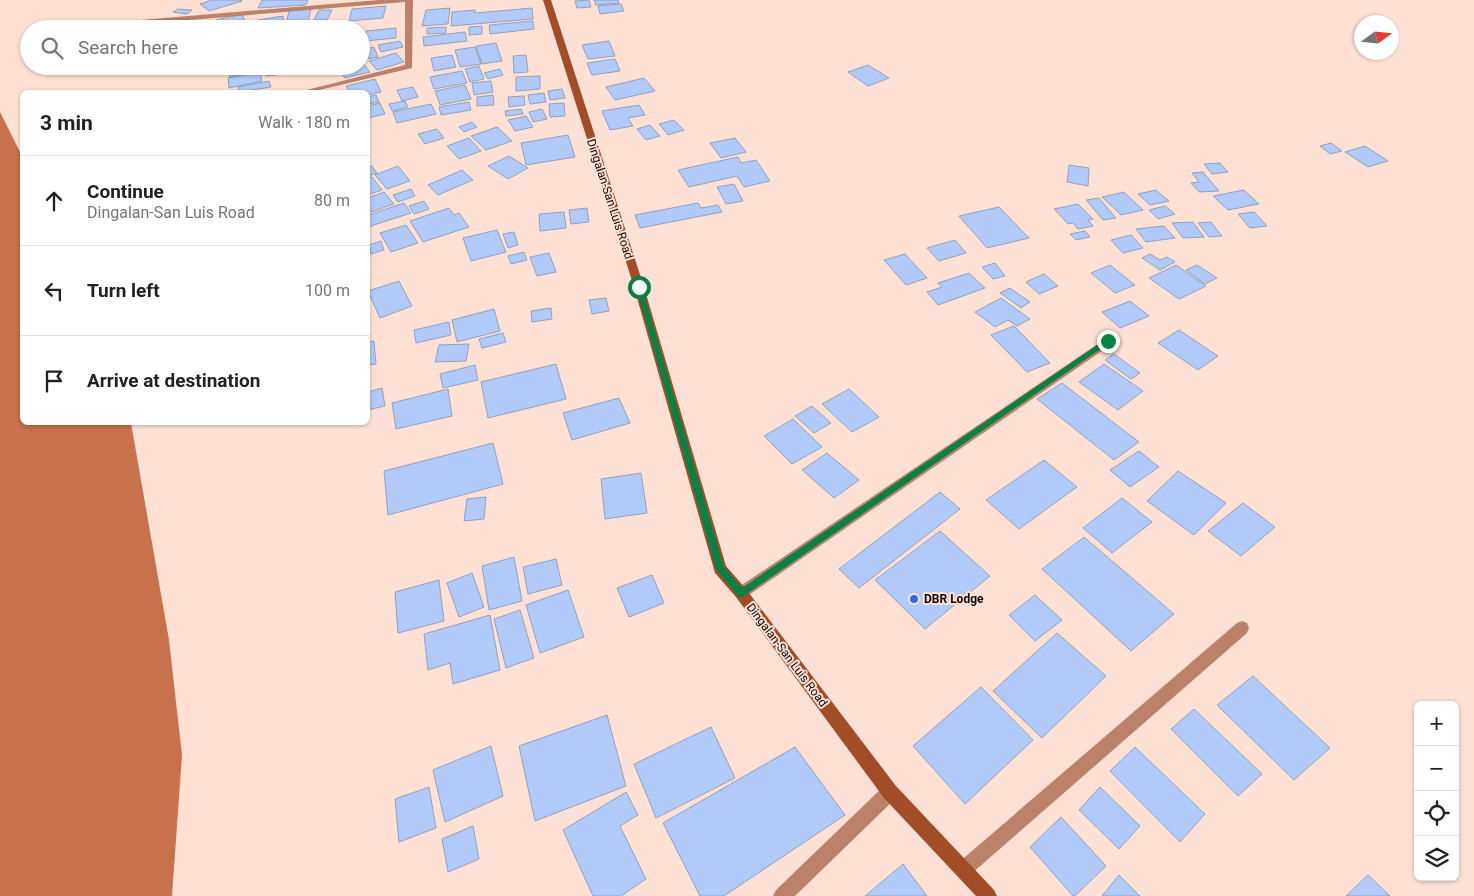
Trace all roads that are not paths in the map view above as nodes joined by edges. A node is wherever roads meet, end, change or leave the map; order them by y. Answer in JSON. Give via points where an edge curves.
{"nodes":[{"id":1,"x":404,"y":0,"type":"edge"},
{"id":2,"x":409,"y":0,"type":"edge"},
{"id":3,"x":547,"y":0,"type":"edge"},
{"id":4,"x":165,"y":20,"type":"edge"},
{"id":5,"x":312,"y":90,"type":"edge"},
{"id":6,"x":1108,"y":341,"type":"dead end"},
{"id":7,"x":741,"y":594,"type":"junction"},
{"id":8,"x":1242,"y":628,"type":"dead end"},
{"id":9,"x":890,"y":792,"type":"junction"},
{"id":10,"x":964,"y":870,"type":"junction"},
{"id":11,"x":782,"y":896,"type":"edge"},
{"id":12,"x":988,"y":896,"type":"edge"}],
"edges":[{"from":1,"to":4,"type":"street"},
{"from":2,"to":5,"type":"street","via":[[408,66]]},
{"from":3,"to":7,"type":"street","name":"Dingalan-San Luis Road","via":[[639,287],[720,569]]},
{"from":6,"to":7,"type":"street"},
{"from":7,"to":9,"type":"street","name":"Dingalan-San Luis Road"},
{"from":8,"to":10,"type":"street"},
{"from":9,"to":10,"type":"street","name":"Dingalan-San Luis Road"},
{"from":9,"to":11,"type":"street"},
{"from":10,"to":12,"type":"street","name":"Dingalan-San Luis Road"}]}
